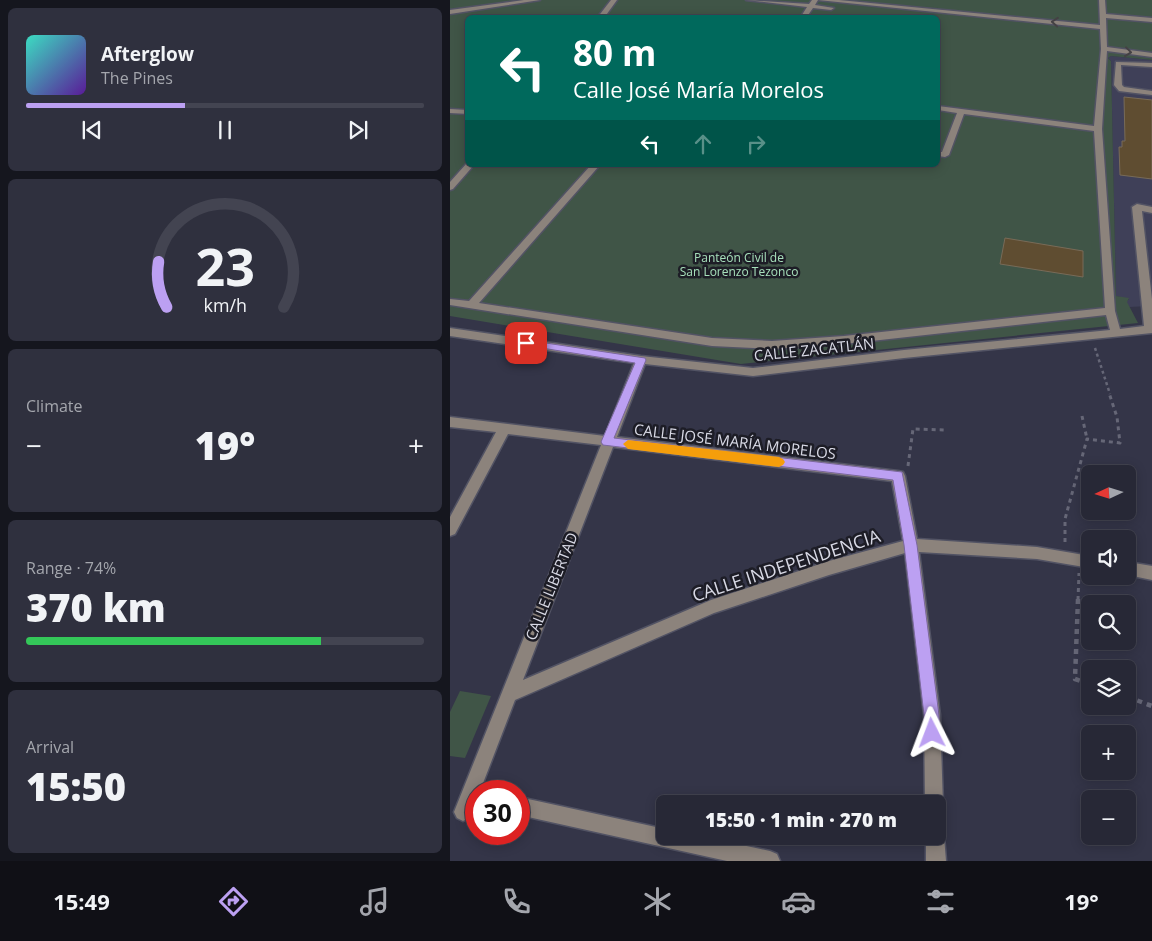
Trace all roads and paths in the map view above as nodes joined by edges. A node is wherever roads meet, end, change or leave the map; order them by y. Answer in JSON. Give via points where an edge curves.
{"nodes":[{"id":1,"x":496,"y":0,"type":"edge"},
{"id":2,"x":537,"y":0,"type":"edge"},
{"id":3,"x":614,"y":0,"type":"edge"},
{"id":4,"x":749,"y":0,"type":"edge"},
{"id":5,"x":821,"y":0,"type":"edge"},
{"id":6,"x":925,"y":0,"type":"edge"},
{"id":7,"x":1102,"y":0,"type":"edge"},
{"id":8,"x":813,"y":3,"type":"edge"},
{"id":9,"x":450,"y":6,"type":"edge"},
{"id":10,"x":921,"y":10,"type":"junction"},
{"id":11,"x":450,"y":12,"type":"edge"},
{"id":12,"x":602,"y":15,"type":"edge"},
{"id":13,"x":805,"y":15,"type":"edge"},
{"id":14,"x":909,"y":15,"type":"edge"},
{"id":15,"x":918,"y":15,"type":"edge"},
{"id":16,"x":1103,"y":16,"type":"junction"},
{"id":17,"x":940,"y":18,"type":"edge"},
{"id":18,"x":1152,"y":20,"type":"edge"},
{"id":19,"x":1103,"y":31,"type":"junction"},
{"id":20,"x":1104,"y":49,"type":"junction"},
{"id":21,"x":1152,"y":55,"type":"edge"},
{"id":22,"x":1152,"y":65,"type":"edge"},
{"id":23,"x":1152,"y":92,"type":"edge"},
{"id":24,"x":940,"y":108,"type":"edge"},
{"id":25,"x":450,"y":111,"type":"edge"},
{"id":26,"x":465,"y":112,"type":"edge"},
{"id":27,"x":961,"y":112,"type":"junction"},
{"id":28,"x":1098,"y":129,"type":"junction"},
{"id":29,"x":940,"y":154,"type":"edge"},
{"id":30,"x":468,"y":167,"type":"edge"},
{"id":31,"x":594,"y":167,"type":"edge"},
{"id":32,"x":450,"y":187,"type":"edge"},
{"id":33,"x":1152,"y":210,"type":"edge"},
{"id":34,"x":450,"y":302,"type":"edge"},
{"id":35,"x":472,"y":306,"type":"junction"},
{"id":36,"x":1110,"y":311,"type":"junction"},
{"id":37,"x":1151,"y":330,"type":"edge"},
{"id":38,"x":450,"y":332,"type":"edge"},
{"id":39,"x":1116,"y":333,"type":"junction"},
{"id":40,"x":1092,"y":336,"type":"junction"},
{"id":41,"x":641,"y":360,"type":"junction"},
{"id":42,"x":1082,"y":416,"type":"dead end"},
{"id":43,"x":450,"y":422,"type":"edge"},
{"id":44,"x":504,"y":429,"type":"junction"},
{"id":45,"x":946,"y":430,"type":"dead end"},
{"id":46,"x":1087,"y":439,"type":"junction"},
{"id":47,"x":607,"y":442,"type":"junction"},
{"id":48,"x":898,"y":476,"type":"junction"},
{"id":49,"x":450,"y":530,"type":"edge"},
{"id":50,"x":911,"y":545,"type":"junction"},
{"id":51,"x":1064,"y":558,"type":"junction"},
{"id":52,"x":1081,"y":560,"type":"edge"},
{"id":53,"x":1136,"y":570,"type":"edge"},
{"id":54,"x":1152,"y":573,"type":"edge"},
{"id":55,"x":1083,"y":585,"type":"edge"},
{"id":56,"x":1081,"y":681,"type":"edge"},
{"id":57,"x":508,"y":695,"type":"junction"},
{"id":58,"x":1136,"y":701,"type":"edge"},
{"id":59,"x":1152,"y":706,"type":"edge"},
{"id":60,"x":479,"y":780,"type":"edge"},
{"id":61,"x":934,"y":795,"type":"edge"},
{"id":62,"x":530,"y":808,"type":"edge"},
{"id":63,"x":465,"y":809,"type":"edge"},
{"id":64,"x":463,"y":812,"type":"dead end"},
{"id":65,"x":935,"y":845,"type":"edge"},
{"id":66,"x":770,"y":861,"type":"edge"},
{"id":67,"x":936,"y":861,"type":"edge"}],
"edges":[{"from":1,"to":9,"type":"street"},
{"from":2,"to":11,"type":"street"},
{"from":3,"to":12,"type":"street"},
{"from":4,"to":8,"type":"street"},
{"from":5,"to":10,"type":"street"},
{"from":6,"to":10,"type":"street"},
{"from":7,"to":16,"type":"street"},
{"from":8,"to":13,"type":"street"},
{"from":8,"to":14,"type":"street"},
{"from":10,"to":15,"type":"street"},
{"from":19,"to":10,"type":"street","one_way":true},
{"from":16,"to":18,"type":"street"},
{"from":16,"to":19,"type":"street"},
{"from":17,"to":19,"type":"street"},
{"from":19,"to":20,"type":"street"},
{"from":20,"to":21,"type":"street","one_way":true},
{"from":20,"to":28,"type":"street"},
{"from":22,"to":23,"type":"street","via":[[1118,62],[1118,85],[1122,89]]},
{"from":24,"to":27,"type":"street"},
{"from":25,"to":26,"type":"street"},
{"from":27,"to":28,"type":"street"},
{"from":27,"to":29,"type":"street","via":[[945,155]]},
{"from":28,"to":36,"type":"street"},
{"from":30,"to":32,"type":"street"},
{"from":31,"to":35,"type":"street"},
{"from":33,"to":37,"type":"street","via":[[1137,207]]},
{"from":34,"to":35,"type":"street"},
{"from":35,"to":36,"type":"street","via":[[741,345],[844,340]]},
{"from":36,"to":39,"type":"street"},
{"from":37,"to":39,"type":"street","name":"CALLE ZACATLÁN"},
{"from":38,"to":41,"type":"street","name":"CALLE ZACATLÁN"},
{"from":39,"to":40,"type":"street","name":"CALLE ZACATLÁN"},
{"from":40,"to":41,"type":"street","name":"CALLE ZACATLÁN","via":[[753,372]]},
{"from":40,"to":46,"type":"path","via":[[1116,417],[1120,443]]},
{"from":41,"to":47,"type":"street","name":"CALLE LIBERTAD"},
{"from":42,"to":46,"type":"path"},
{"from":43,"to":44,"type":"street","name":"CALLE JOSÉ MARÍA MORELOS"},
{"from":44,"to":47,"type":"street","name":"CALLE JOSÉ MARÍA MORELOS"},
{"from":44,"to":49,"type":"street"},
{"from":45,"to":48,"type":"path","via":[[913,429],[908,469]]},
{"from":46,"to":51,"type":"path","via":[[1065,519]]},
{"from":47,"to":48,"type":"street","name":"CALLE JOSÉ MARÍA MORELOS"},
{"from":47,"to":57,"type":"street","name":"CALLE LIBERTAD"},
{"from":48,"to":50,"type":"street"},
{"from":50,"to":51,"type":"street","name":"CALLE INDEPENDENCIA","via":[[1036,553]]},
{"from":50,"to":57,"type":"street","name":"CALLE INDEPENDENCIA","via":[[711,607]]},
{"from":50,"to":61,"type":"street","via":[[932,715]]},
{"from":51,"to":52,"type":"street","name":"CALLE INDEPENDENCIA"},
{"from":53,"to":54,"type":"street"},
{"from":55,"to":56,"type":"path","via":[[1075,679]]},
{"from":57,"to":60,"type":"street","name":"CALLE LIBERTAD"},
{"from":58,"to":59,"type":"path"},
{"from":62,"to":66,"type":"street"},
{"from":63,"to":64,"type":"street","name":"CALLE LIBERTAD"},
{"from":65,"to":67,"type":"street"}]}
